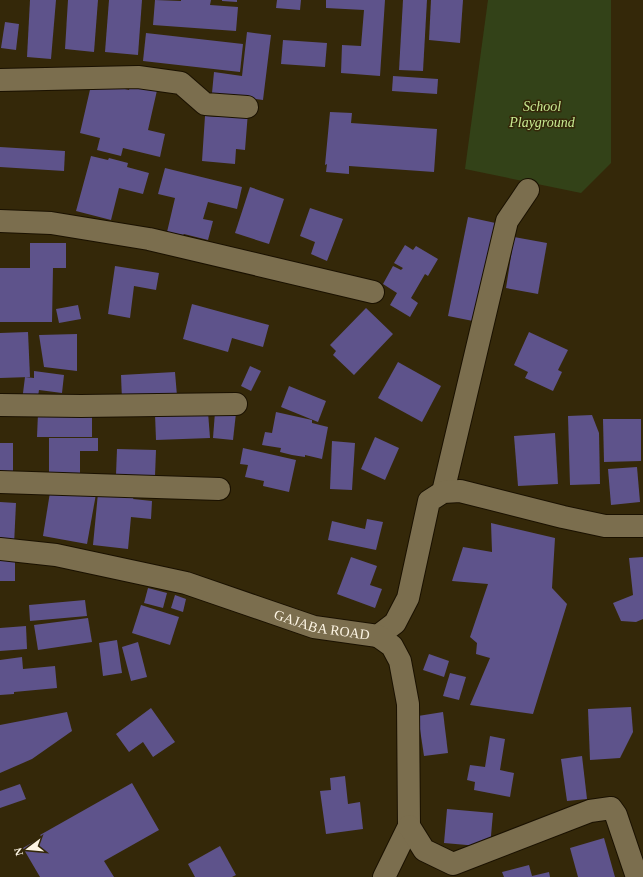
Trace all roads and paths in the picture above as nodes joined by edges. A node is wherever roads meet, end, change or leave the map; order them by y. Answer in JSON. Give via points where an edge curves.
{"nodes":[{"id":1,"x":0,"y":80,"type":"edge"},
{"id":2,"x":247,"y":107,"type":"dead end"},
{"id":3,"x":528,"y":190,"type":"dead end"},
{"id":4,"x":0,"y":221,"type":"edge"},
{"id":5,"x":373,"y":292,"type":"dead end"},
{"id":6,"x":236,"y":404,"type":"dead end"},
{"id":7,"x":0,"y":405,"type":"edge"},
{"id":8,"x":0,"y":482,"type":"edge"},
{"id":9,"x":219,"y":489,"type":"dead end"},
{"id":10,"x":442,"y":492,"type":"junction"},
{"id":11,"x":643,"y":526,"type":"edge"},
{"id":12,"x":0,"y":549,"type":"edge"},
{"id":13,"x":378,"y":636,"type":"junction"},
{"id":14,"x":409,"y":826,"type":"junction"},
{"id":15,"x":384,"y":877,"type":"edge"},
{"id":16,"x":637,"y":877,"type":"edge"}],
"edges":[{"from":1,"to":2,"type":"street","via":[[138,77],[180,84],[205,104]]},
{"from":3,"to":10,"type":"street","via":[[507,222]]},
{"from":4,"to":5,"type":"street","via":[[51,223],[149,239]]},
{"from":6,"to":7,"type":"street"},
{"from":8,"to":9,"type":"street"},
{"from":10,"to":11,"type":"street","via":[[460,491],[605,526]]},
{"from":10,"to":13,"type":"street","name":"GAJABA ROAD","via":[[428,501],[408,598],[395,623]]},
{"from":12,"to":13,"type":"street","name":"GAJABA ROAD","via":[[56,555],[186,583],[314,626]]},
{"from":13,"to":14,"type":"street","via":[[392,646],[400,661],[408,704]]},
{"from":14,"to":15,"type":"street"},
{"from":14,"to":16,"type":"street","via":[[424,850],[453,864],[590,811],[612,808]]}]}
